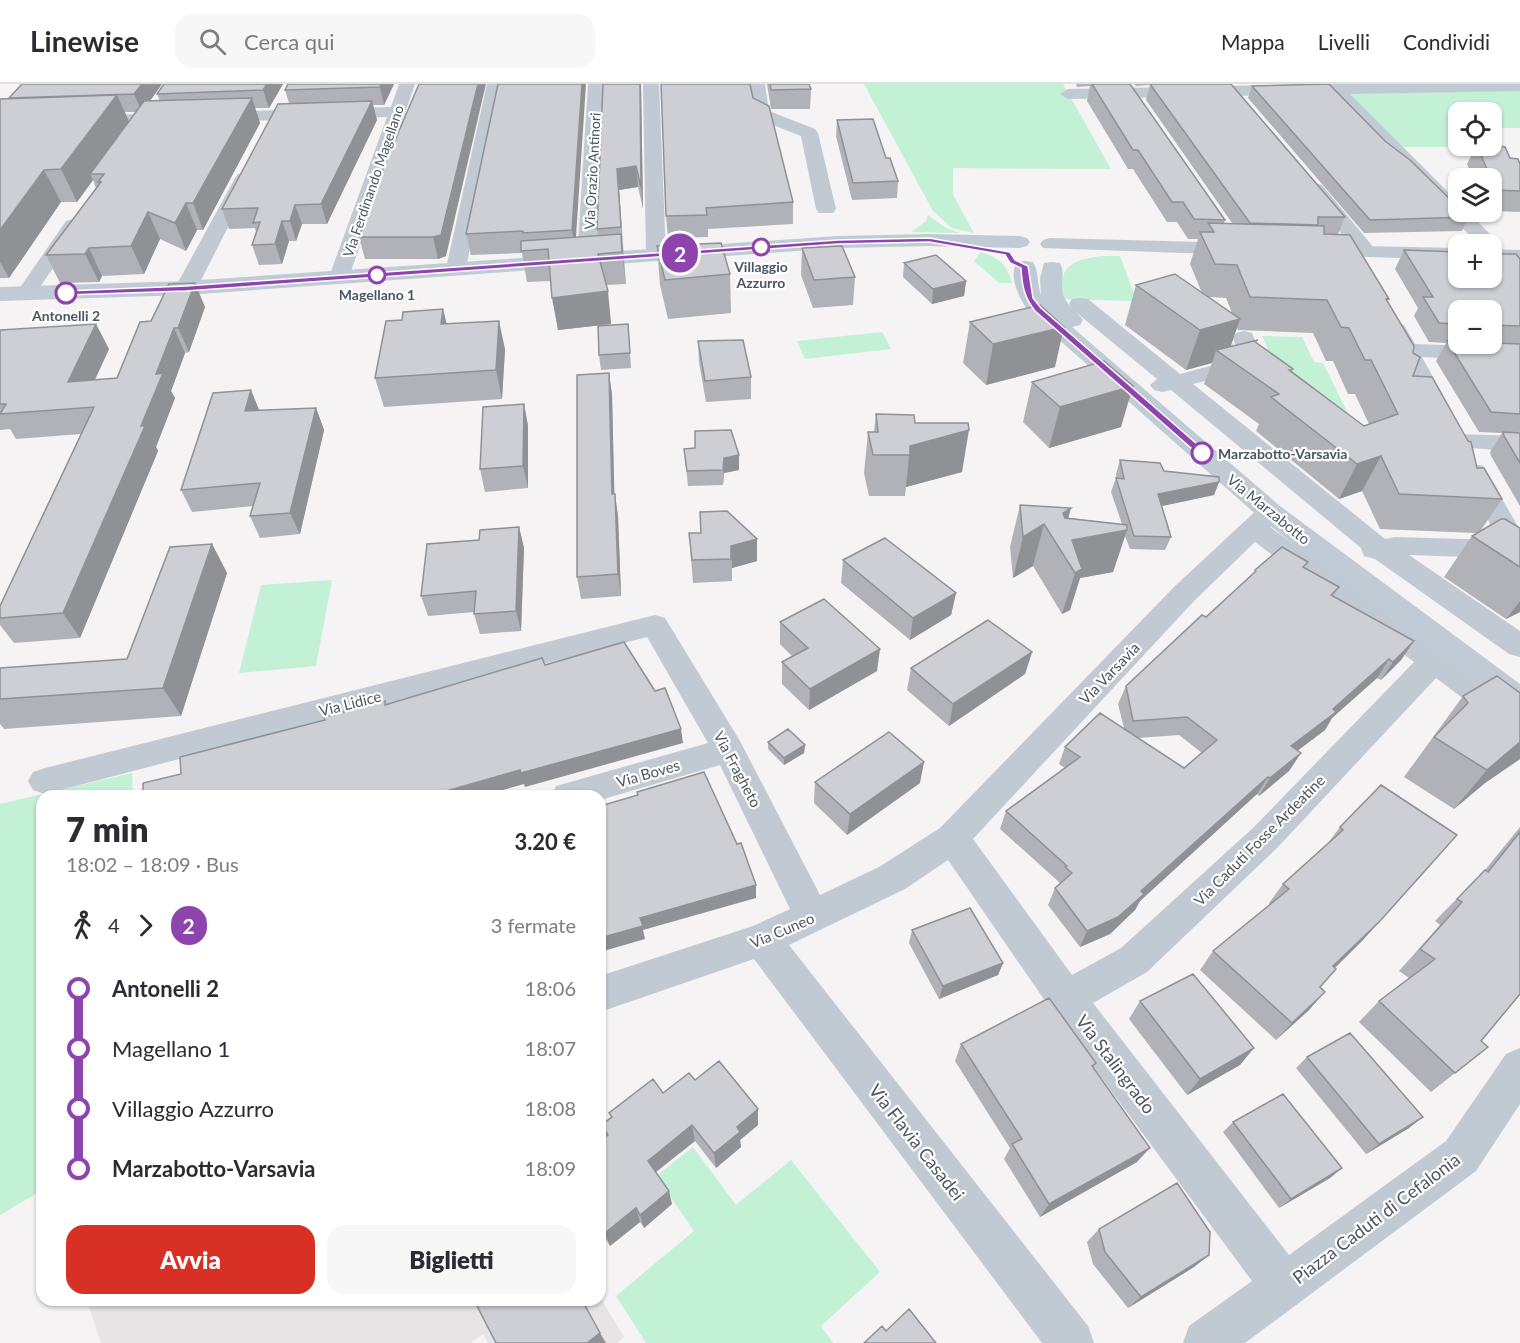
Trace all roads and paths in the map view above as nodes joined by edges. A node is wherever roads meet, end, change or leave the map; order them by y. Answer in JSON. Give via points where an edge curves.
{"nodes":[{"id":1,"x":407,"y":84,"type":"edge"},
{"id":2,"x":495,"y":84,"type":"edge"},
{"id":3,"x":596,"y":84,"type":"edge"},
{"id":4,"x":651,"y":84,"type":"edge"},
{"id":5,"x":757,"y":84,"type":"edge"},
{"id":6,"x":1520,"y":86,"type":"edge"},
{"id":7,"x":1334,"y":87,"type":"edge"},
{"id":8,"x":1127,"y":88,"type":"edge"},
{"id":9,"x":1230,"y":91,"type":"junction"},
{"id":10,"x":287,"y":94,"type":"edge"},
{"id":11,"x":1068,"y":94,"type":"dead end"},
{"id":12,"x":159,"y":102,"type":"edge"},
{"id":13,"x":14,"y":103,"type":"edge"},
{"id":14,"x":1244,"y":107,"type":"edge"},
{"id":15,"x":1143,"y":111,"type":"edge"},
{"id":16,"x":397,"y":112,"type":"junction"},
{"id":17,"x":277,"y":116,"type":"junction"},
{"id":18,"x":0,"y":118,"type":"edge"},
{"id":19,"x":146,"y":119,"type":"junction"},
{"id":20,"x":0,"y":123,"type":"edge"},
{"id":21,"x":266,"y":136,"type":"edge"},
{"id":22,"x":132,"y":139,"type":"edge"},
{"id":23,"x":255,"y":157,"type":"edge"},
{"id":24,"x":1300,"y":172,"type":"edge"},
{"id":25,"x":85,"y":208,"type":"edge"},
{"id":26,"x":826,"y":209,"type":"dead end"},
{"id":27,"x":1480,"y":234,"type":"edge"},
{"id":28,"x":1240,"y":244,"type":"edge"},
{"id":29,"x":1299,"y":251,"type":"edge"},
{"id":30,"x":1360,"y":252,"type":"junction"},
{"id":31,"x":656,"y":254,"type":"junction"},
{"id":32,"x":1448,"y":254,"type":"edge"},
{"id":33,"x":1037,"y":256,"type":"junction"},
{"id":34,"x":587,"y":259,"type":"junction"},
{"id":35,"x":456,"y":268,"type":"junction"},
{"id":36,"x":339,"y":277,"type":"junction"},
{"id":37,"x":1367,"y":277,"type":"edge"},
{"id":38,"x":186,"y":288,"type":"junction"},
{"id":39,"x":26,"y":293,"type":"junction"},
{"id":40,"x":0,"y":294,"type":"edge"},
{"id":41,"x":1080,"y":304,"type":"dead end"},
{"id":42,"x":1384,"y":308,"type":"edge"},
{"id":43,"x":1244,"y":338,"type":"dead end"},
{"id":44,"x":1407,"y":350,"type":"junction"},
{"id":45,"x":1520,"y":354,"type":"edge"},
{"id":46,"x":1164,"y":384,"type":"junction"},
{"id":47,"x":1456,"y":441,"type":"junction"},
{"id":48,"x":1520,"y":444,"type":"edge"},
{"id":49,"x":1262,"y":520,"type":"junction"},
{"id":50,"x":1519,"y":550,"type":"edge"},
{"id":51,"x":1366,"y":551,"type":"junction"},
{"id":52,"x":655,"y":625,"type":"joint"},
{"id":53,"x":1520,"y":646,"type":"edge"},
{"id":54,"x":1433,"y":661,"type":"junction"},
{"id":55,"x":1520,"y":675,"type":"edge"},
{"id":56,"x":1520,"y":701,"type":"edge"},
{"id":57,"x":1520,"y":724,"type":"edge"},
{"id":58,"x":729,"y":750,"type":"junction"},
{"id":59,"x":45,"y":781,"type":"dead end"},
{"id":60,"x":589,"y":790,"type":"edge"},
{"id":61,"x":952,"y":838,"type":"junction"},
{"id":62,"x":813,"y":917,"type":"junction"},
{"id":63,"x":762,"y":940,"type":"junction"},
{"id":64,"x":606,"y":992,"type":"edge"},
{"id":65,"x":1066,"y":998,"type":"junction"},
{"id":66,"x":1520,"y":1068,"type":"edge"},
{"id":67,"x":1285,"y":1287,"type":"junction"},
{"id":68,"x":1071,"y":1343,"type":"edge"},
{"id":69,"x":1206,"y":1343,"type":"edge"}],
"edges":[{"from":1,"to":16,"type":"street","name":"Via Ferdinando Magellano"},
{"from":2,"to":35,"type":"street"},
{"from":3,"to":34,"type":"street","name":"Via Orazio Antinori"},
{"from":4,"to":31,"type":"street"},
{"from":5,"to":26,"type":"street","via":[[761,114],[808,133]]},
{"from":6,"to":7,"type":"street"},
{"from":7,"to":9,"type":"street"},
{"from":7,"to":27,"type":"street"},
{"from":8,"to":9,"type":"street"},
{"from":8,"to":11,"type":"street"},
{"from":8,"to":15,"type":"street"},
{"from":9,"to":14,"type":"street"},
{"from":10,"to":17,"type":"street"},
{"from":12,"to":19,"type":"street"},
{"from":13,"to":18,"type":"street"},
{"from":16,"to":17,"type":"street"},
{"from":16,"to":36,"type":"street","name":"Via Ferdinando Magellano"},
{"from":17,"to":19,"type":"street"},
{"from":17,"to":21,"type":"street"},
{"from":19,"to":20,"type":"street"},
{"from":19,"to":22,"type":"street"},
{"from":23,"to":38,"type":"street"},
{"from":24,"to":30,"type":"street"},
{"from":25,"to":39,"type":"street"},
{"from":28,"to":33,"type":"street"},
{"from":29,"to":30,"type":"street"},
{"from":30,"to":32,"type":"street"},
{"from":30,"to":37,"type":"street"},
{"from":31,"to":33,"type":"main road","via":[[929,240]]},
{"from":31,"to":34,"type":"main road"},
{"from":33,"to":46,"type":"main road","name":"Via Marzabotto","via":[[1059,309]]},
{"from":33,"to":49,"type":"main road","name":"Via Marzabotto","via":[[1026,284],[1029,298],[1038,309]]},
{"from":34,"to":35,"type":"main road"},
{"from":35,"to":36,"type":"main road"},
{"from":36,"to":38,"type":"main road"},
{"from":38,"to":39,"type":"main road"},
{"from":39,"to":40,"type":"main road"},
{"from":41,"to":46,"type":"street","name":"Via Marzabotto"},
{"from":42,"to":44,"type":"street"},
{"from":43,"to":46,"type":"street","via":[[1253,362]]},
{"from":44,"to":45,"type":"street"},
{"from":44,"to":47,"type":"street"},
{"from":46,"to":51,"type":"main road","name":"Via Marzabotto","via":[[1298,511]]},
{"from":47,"to":48,"type":"street"},
{"from":47,"to":50,"type":"street"},
{"from":49,"to":54,"type":"street","name":"Via Marzabotto"},
{"from":49,"to":56,"type":"main road","name":"Via Marzabotto"},
{"from":49,"to":61,"type":"street","name":"Via Varsavia","via":[[1184,594]]},
{"from":50,"to":51,"type":"street","via":[[1395,546]]},
{"from":51,"to":53,"type":"street","name":"Via Marzabotto"},
{"from":51,"to":55,"type":"main road","name":"Via Marzabotto"},
{"from":52,"to":58,"type":"street","name":"Via Fragheto"},
{"from":52,"to":59,"type":"street","name":"Via Lidice"},
{"from":54,"to":57,"type":"street","name":"Via Marzabotto"},
{"from":54,"to":65,"type":"street","name":"Via Caduti Fosse Ardeatine","via":[[1266,837],[1134,960]]},
{"from":58,"to":60,"type":"street","name":"Via Boves"},
{"from":58,"to":62,"type":"street","name":"Via Fragheto"},
{"from":61,"to":62,"type":"street","name":"Via Cuneo","via":[[892,878]]},
{"from":61,"to":65,"type":"street","name":"Via Stalingrado"},
{"from":62,"to":63,"type":"street","name":"Via Cuneo"},
{"from":63,"to":64,"type":"street","name":"Via Cuneo"},
{"from":63,"to":68,"type":"street","name":"Via Flavia Casadei"},
{"from":65,"to":67,"type":"street","name":"Via Stalingrado"},
{"from":66,"to":67,"type":"street","name":"Piazza Caduti di Cefalonia","via":[[1461,1156]]},
{"from":67,"to":69,"type":"street","name":"Piazza Caduti di Cefalonia"}]}
